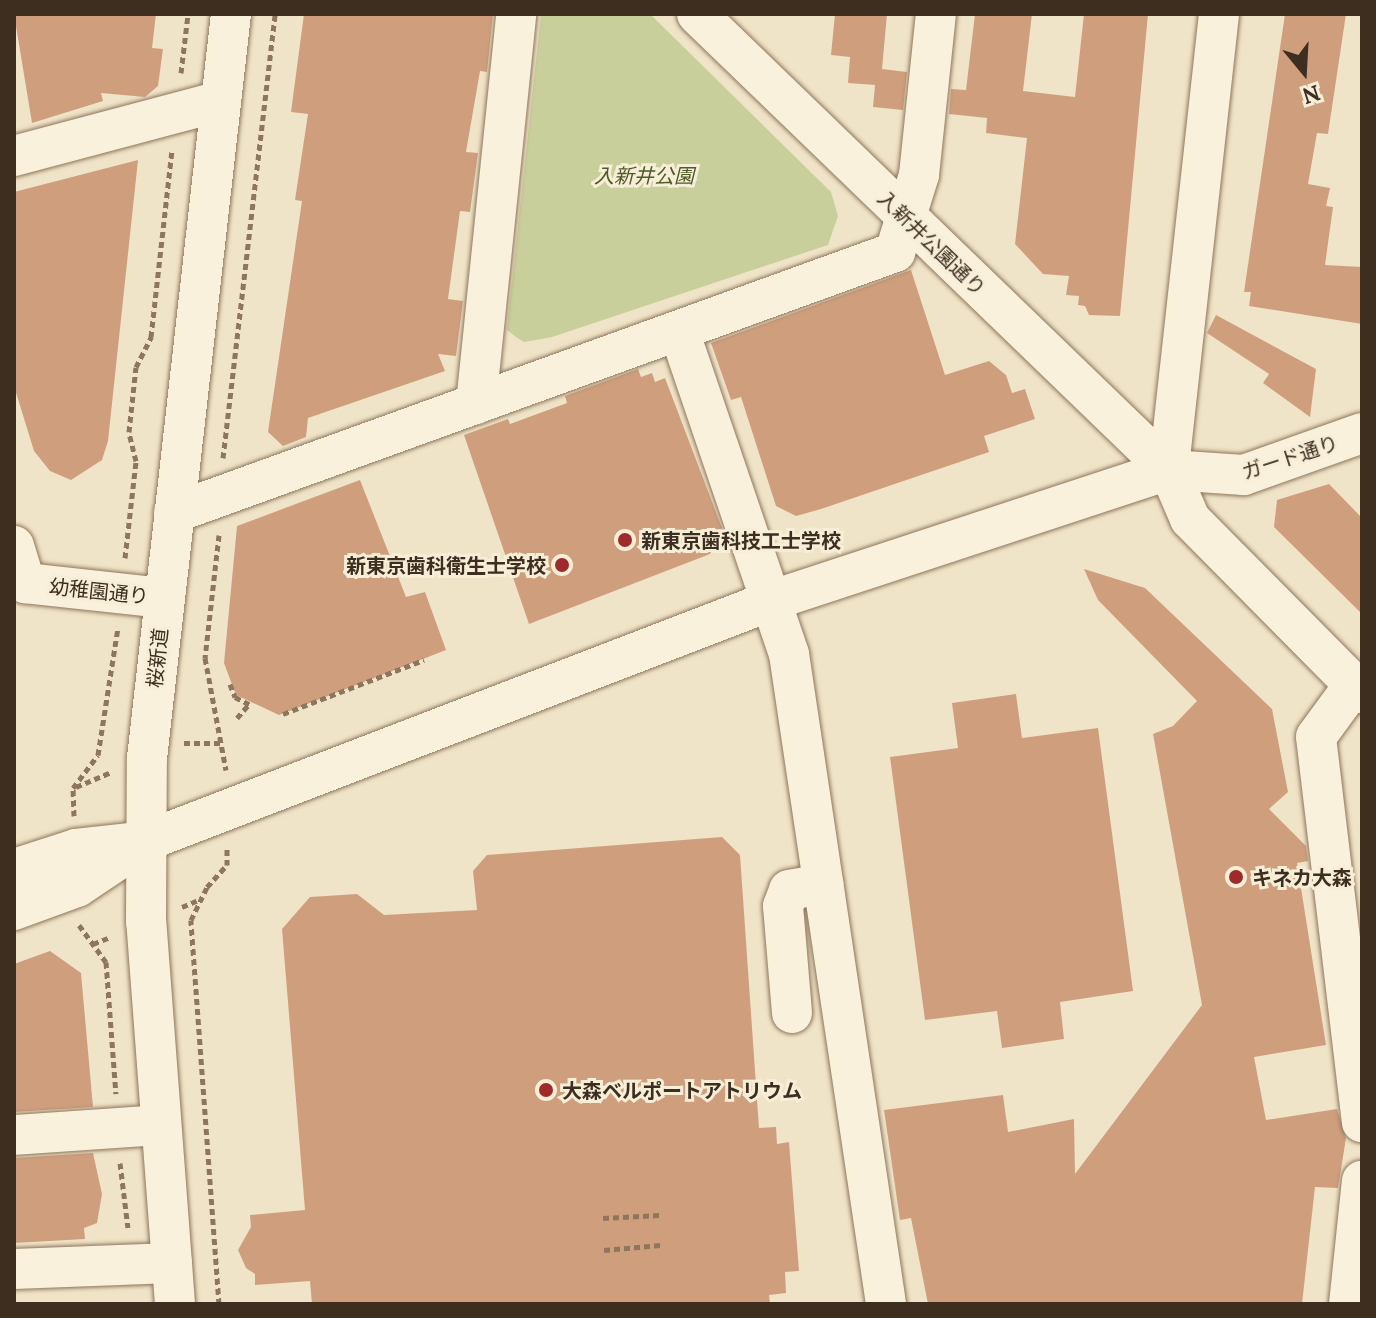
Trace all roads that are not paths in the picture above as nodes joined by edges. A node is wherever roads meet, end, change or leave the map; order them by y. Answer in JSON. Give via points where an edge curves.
{"nodes":[{"id":1,"x":231,"y":14,"type":"edge"},
{"id":2,"x":516,"y":14,"type":"edge"},
{"id":3,"x":697,"y":14,"type":"edge"},
{"id":4,"x":936,"y":14,"type":"edge"},
{"id":5,"x":1219,"y":14,"type":"edge"},
{"id":6,"x":221,"y":101,"type":"junction"},
{"id":7,"x":14,"y":156,"type":"edge"},
{"id":8,"x":907,"y":220,"type":"junction"},
{"id":9,"x":679,"y":331,"type":"junction"},
{"id":10,"x":476,"y":404,"type":"junction"},
{"id":11,"x":1362,"y":433,"type":"edge"},
{"id":12,"x":1169,"y":470,"type":"junction"},
{"id":13,"x":174,"y":513,"type":"junction"},
{"id":14,"x":14,"y":546,"type":"edge"},
{"id":15,"x":164,"y":598,"type":"junction"},
{"id":16,"x":773,"y":600,"type":"junction"},
{"id":17,"x":1359,"y":688,"type":"edge"},
{"id":18,"x":146,"y":841,"type":"junction"},
{"id":19,"x":14,"y":869,"type":"edge"},
{"id":20,"x":823,"y":884,"type":"junction"},
{"id":21,"x":14,"y":910,"type":"edge"},
{"id":22,"x":792,"y":1013,"type":"dead end"},
{"id":23,"x":1362,"y":1122,"type":"edge"},
{"id":24,"x":161,"y":1125,"type":"junction"},
{"id":25,"x":14,"y":1135,"type":"edge"},
{"id":26,"x":1362,"y":1181,"type":"edge"},
{"id":27,"x":172,"y":1263,"type":"junction"},
{"id":28,"x":14,"y":1269,"type":"edge"},
{"id":29,"x":175,"y":1304,"type":"edge"},
{"id":30,"x":886,"y":1304,"type":"edge"},
{"id":31,"x":1349,"y":1304,"type":"edge"}],
"edges":[{"from":1,"to":6,"type":"street","name":"桜新道"},
{"from":2,"to":10,"type":"street"},
{"from":3,"to":8,"type":"street","name":"入新井公園通り"},
{"from":4,"to":8,"type":"street","via":[[919,175]]},
{"from":5,"to":12,"type":"street"},
{"from":6,"to":7,"type":"street"},
{"from":6,"to":13,"type":"street","name":"桜新道"},
{"from":8,"to":9,"type":"street","via":[[895,252]]},
{"from":8,"to":12,"type":"street","name":"入新井公園通り"},
{"from":9,"to":10,"type":"street"},
{"from":9,"to":16,"type":"street"},
{"from":10,"to":13,"type":"street"},
{"from":11,"to":12,"type":"street","name":"ガード通り","via":[[1244,475]]},
{"from":12,"to":16,"type":"street"},
{"from":12,"to":17,"type":"street","via":[[1190,519]]},
{"from":13,"to":15,"type":"street","name":"桜新道"},
{"from":14,"to":15,"type":"street","name":"幼稚園通り","via":[[25,583]]},
{"from":15,"to":18,"type":"street","name":"桜新道","via":[[147,758]]},
{"from":16,"to":18,"type":"street"},
{"from":16,"to":20,"type":"street","via":[[789,654]]},
{"from":17,"to":23,"type":"street","via":[[1316,737],[1344,1075]]},
{"from":18,"to":19,"type":"street","via":[[76,849]]},
{"from":18,"to":21,"type":"street","via":[[77,887]]},
{"from":18,"to":24,"type":"street","name":"桜新道","via":[[146,922]]},
{"from":20,"to":22,"type":"street","via":[[789,890],[783,906]]},
{"from":20,"to":30,"type":"street"},
{"from":24,"to":25,"type":"street"},
{"from":24,"to":27,"type":"street","name":"桜新道"},
{"from":26,"to":31,"type":"street"},
{"from":27,"to":28,"type":"street"},
{"from":27,"to":29,"type":"street","name":"桜新道"}]}
